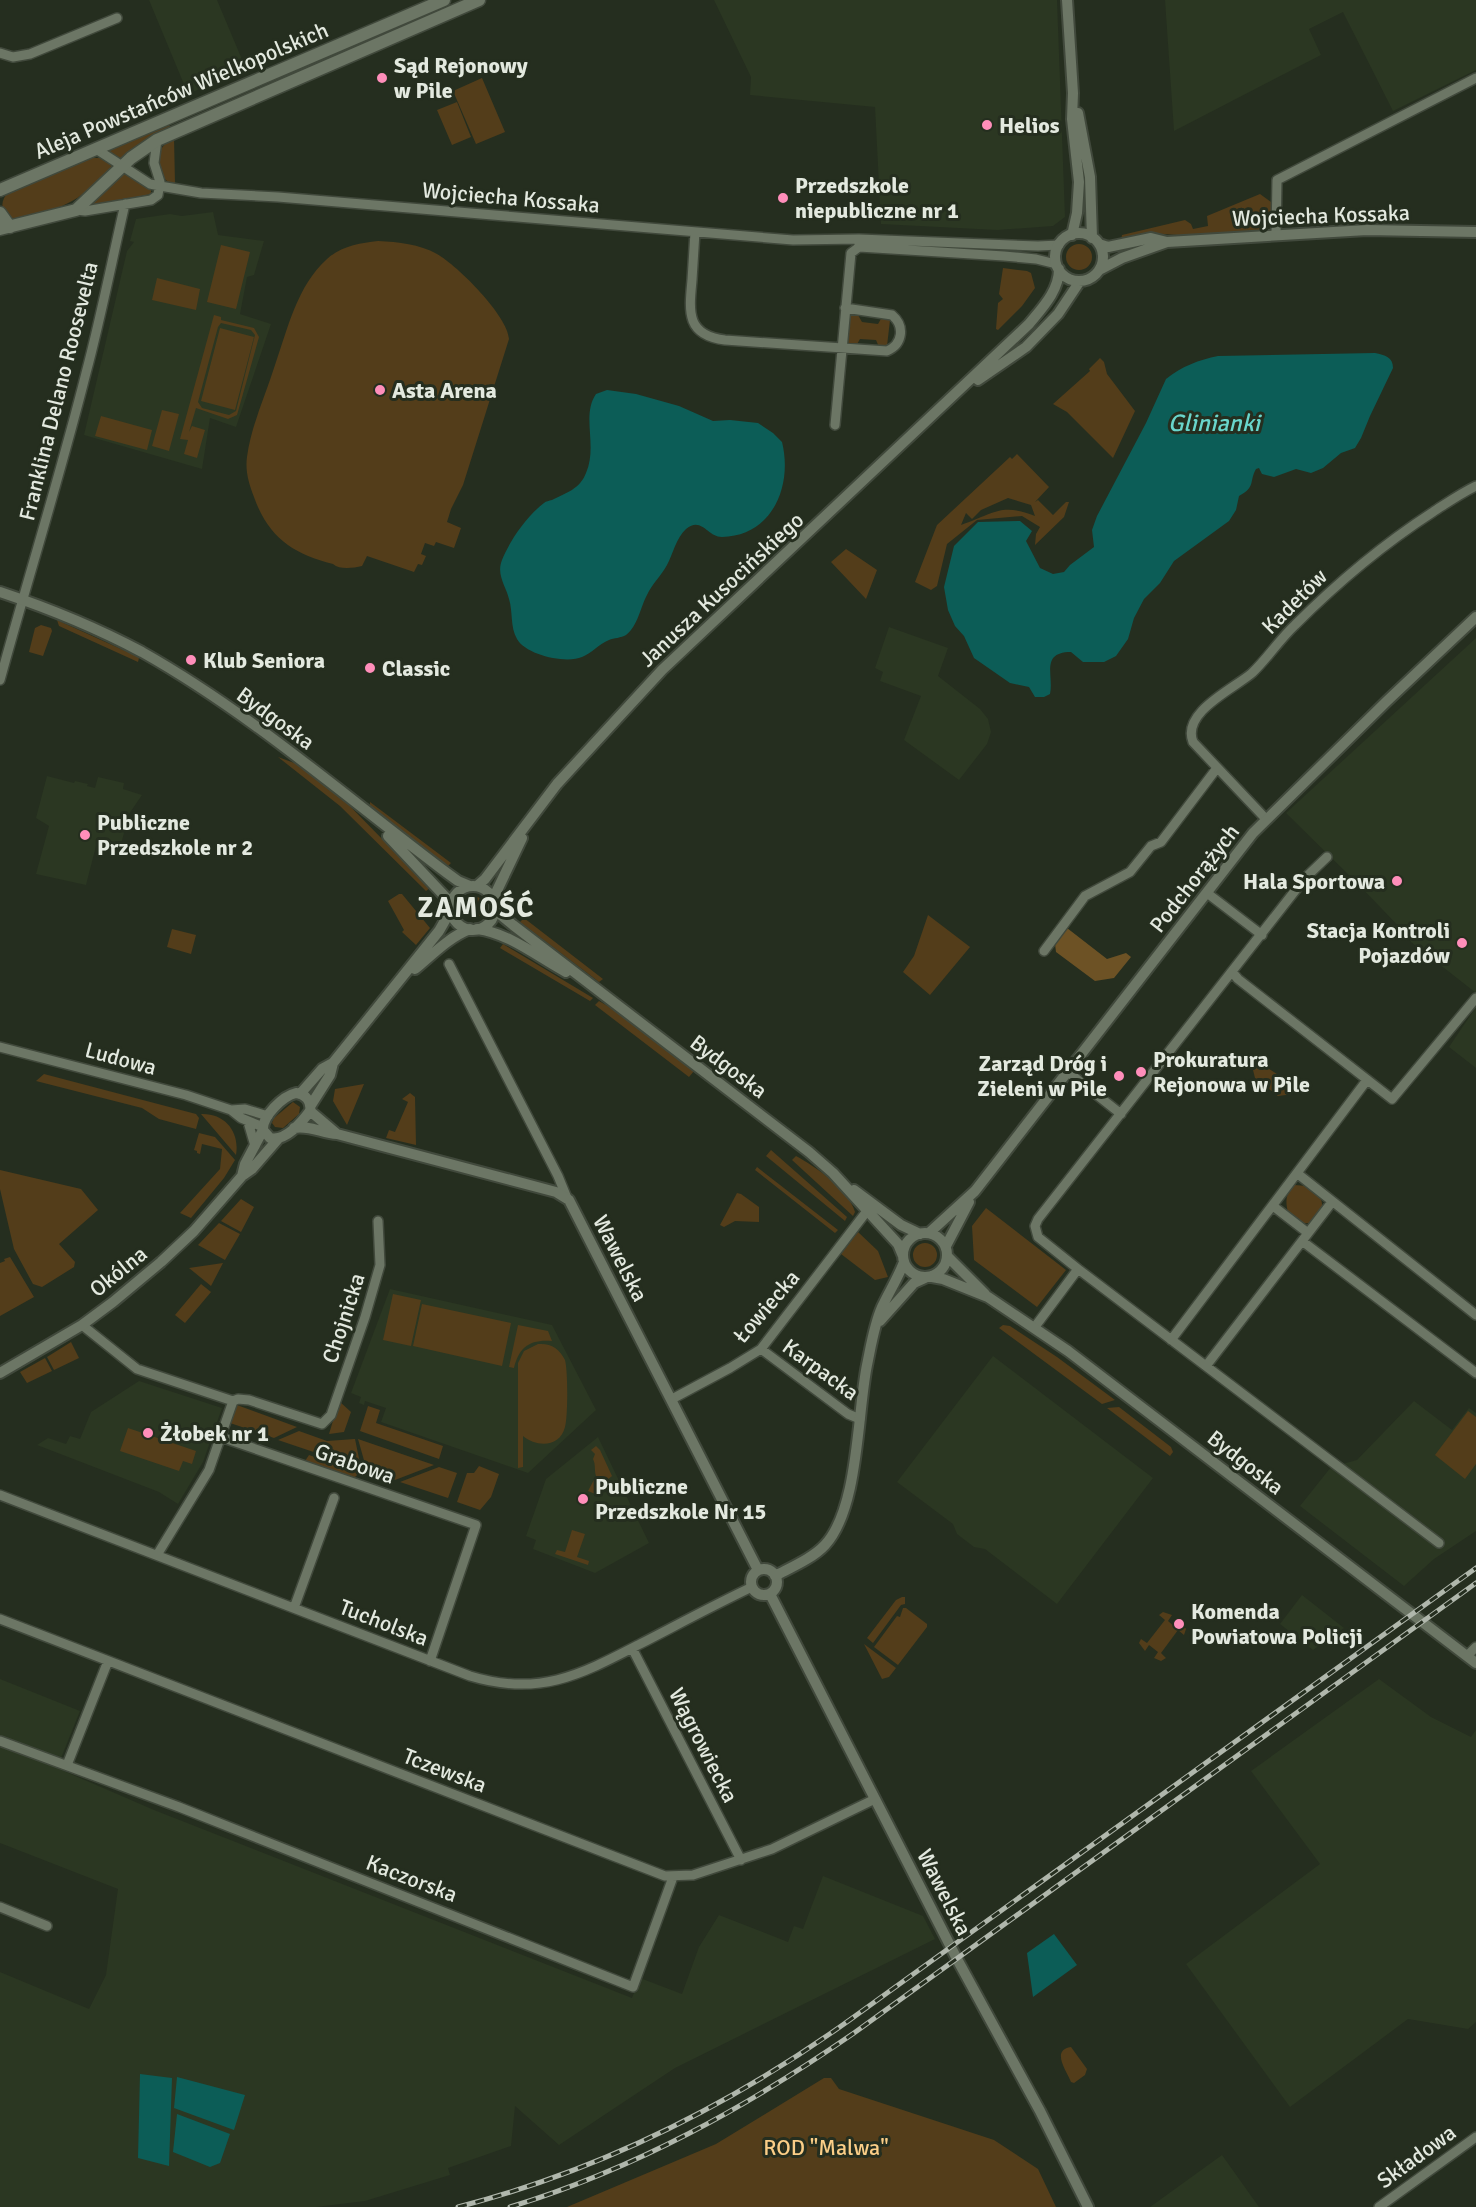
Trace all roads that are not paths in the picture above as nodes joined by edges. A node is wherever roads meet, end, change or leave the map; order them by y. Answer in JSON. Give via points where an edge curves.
{"nodes":[{"id":1,"x":444,"y":0,"type":"edge"},
{"id":2,"x":479,"y":0,"type":"edge"},
{"id":3,"x":1067,"y":0,"type":"edge"},
{"id":4,"x":117,"y":18,"type":"dead end"},
{"id":5,"x":0,"y":53,"type":"edge"},
{"id":6,"x":1476,"y":78,"type":"edge"},
{"id":7,"x":1073,"y":93,"type":"junction"},
{"id":8,"x":156,"y":140,"type":"junction"},
{"id":9,"x":96,"y":148,"type":"junction"},
{"id":10,"x":123,"y":166,"type":"junction"},
{"id":11,"x":160,"y":186,"type":"junction"},
{"id":12,"x":0,"y":190,"type":"edge"},
{"id":13,"x":125,"y":204,"type":"junction"},
{"id":14,"x":76,"y":210,"type":"junction"},
{"id":15,"x":0,"y":213,"type":"edge"},
{"id":16,"x":5,"y":228,"type":"edge"},
{"id":17,"x":695,"y":231,"type":"junction"},
{"id":18,"x":1476,"y":232,"type":"edge"},
{"id":19,"x":1276,"y":234,"type":"junction"},
{"id":20,"x":1072,"y":235,"type":"junction"},
{"id":21,"x":1096,"y":241,"type":"junction"},
{"id":22,"x":1167,"y":242,"type":"junction"},
{"id":23,"x":859,"y":243,"type":"junction"},
{"id":24,"x":1059,"y":245,"type":"junction"},
{"id":25,"x":1057,"y":267,"type":"junction"},
{"id":26,"x":1098,"y":270,"type":"junction"},
{"id":27,"x":1080,"y":281,"type":"junction"},
{"id":28,"x":845,"y":308,"type":"junction"},
{"id":29,"x":842,"y":349,"type":"junction"},
{"id":30,"x":955,"y":395,"type":"junction"},
{"id":31,"x":835,"y":425,"type":"dead end"},
{"id":32,"x":1476,"y":486,"type":"edge"},
{"id":33,"x":0,"y":592,"type":"edge"},
{"id":34,"x":22,"y":600,"type":"junction"},
{"id":35,"x":1476,"y":617,"type":"edge"},
{"id":36,"x":0,"y":680,"type":"edge"},
{"id":37,"x":1217,"y":768,"type":"junction"},
{"id":38,"x":361,"y":808,"type":"junction"},
{"id":39,"x":1266,"y":819,"type":"junction"},
{"id":40,"x":528,"y":824,"type":"junction"},
{"id":41,"x":1327,"y":857,"type":"dead end"},
{"id":42,"x":473,"y":886,"type":"junction"},
{"id":43,"x":1207,"y":893,"type":"junction"},
{"id":44,"x":494,"y":902,"type":"junction"},
{"id":45,"x":451,"y":907,"type":"junction"},
{"id":46,"x":474,"y":929,"type":"junction"},
{"id":47,"x":1262,"y":935,"type":"junction"},
{"id":48,"x":1044,"y":951,"type":"dead end"},
{"id":49,"x":449,"y":964,"type":"dead end"},
{"id":50,"x":1233,"y":973,"type":"junction"},
{"id":51,"x":399,"y":983,"type":"junction"},
{"id":52,"x":600,"y":992,"type":"junction"},
{"id":53,"x":1476,"y":998,"type":"edge"},
{"id":54,"x":0,"y":1047,"type":"edge"},
{"id":55,"x":333,"y":1063,"type":"junction"},
{"id":56,"x":1068,"y":1072,"type":"junction"},
{"id":57,"x":1366,"y":1080,"type":"junction"},
{"id":58,"x":300,"y":1094,"type":"junction"},
{"id":59,"x":313,"y":1104,"type":"junction"},
{"id":60,"x":231,"y":1110,"type":"junction"},
{"id":61,"x":1121,"y":1114,"type":"junction"},
{"id":62,"x":268,"y":1116,"type":"junction"},
{"id":63,"x":320,"y":1118,"type":"junction"},
{"id":64,"x":248,"y":1122,"type":"junction"},
{"id":65,"x":263,"y":1128,"type":"junction"},
{"id":66,"x":294,"y":1128,"type":"junction"},
{"id":67,"x":337,"y":1134,"type":"junction"},
{"id":68,"x":278,"y":1139,"type":"junction"},
{"id":69,"x":255,"y":1146,"type":"junction"},
{"id":70,"x":833,"y":1173,"type":"junction"},
{"id":71,"x":1298,"y":1174,"type":"junction"},
{"id":72,"x":242,"y":1176,"type":"junction"},
{"id":73,"x":975,"y":1191,"type":"junction"},
{"id":74,"x":567,"y":1198,"type":"junction"},
{"id":75,"x":1332,"y":1202,"type":"junction"},
{"id":76,"x":1273,"y":1206,"type":"junction"},
{"id":77,"x":867,"y":1211,"type":"junction"},
{"id":78,"x":378,"y":1221,"type":"dead end"},
{"id":79,"x":925,"y":1234,"type":"junction"},
{"id":80,"x":1305,"y":1237,"type":"junction"},
{"id":81,"x":946,"y":1251,"type":"junction"},
{"id":82,"x":904,"y":1259,"type":"junction"},
{"id":83,"x":1078,"y":1269,"type":"junction"},
{"id":84,"x":928,"y":1277,"type":"junction"},
{"id":85,"x":988,"y":1297,"type":"junction"},
{"id":86,"x":1476,"y":1315,"type":"edge"},
{"id":87,"x":877,"y":1323,"type":"junction"},
{"id":88,"x":81,"y":1325,"type":"junction"},
{"id":89,"x":1034,"y":1328,"type":"junction"},
{"id":90,"x":1172,"y":1340,"type":"junction"},
{"id":91,"x":761,"y":1349,"type":"junction"},
{"id":92,"x":1206,"y":1366,"type":"junction"},
{"id":93,"x":0,"y":1373,"type":"edge"},
{"id":94,"x":1476,"y":1373,"type":"edge"},
{"id":95,"x":672,"y":1399,"type":"junction"},
{"id":96,"x":232,"y":1401,"type":"junction"},
{"id":97,"x":860,"y":1419,"type":"junction"},
{"id":98,"x":325,"y":1423,"type":"joint"},
{"id":99,"x":221,"y":1437,"type":"junction"},
{"id":100,"x":0,"y":1495,"type":"edge"},
{"id":101,"x":333,"y":1498,"type":"dead end"},
{"id":102,"x":1439,"y":1543,"type":"dead end"},
{"id":103,"x":157,"y":1556,"type":"junction"},
{"id":104,"x":758,"y":1570,"type":"junction"},
{"id":105,"x":775,"y":1576,"type":"junction"},
{"id":106,"x":752,"y":1587,"type":"junction"},
{"id":107,"x":770,"y":1594,"type":"junction"},
{"id":108,"x":294,"y":1608,"type":"junction"},
{"id":109,"x":0,"y":1619,"type":"edge"},
{"id":110,"x":1476,"y":1647,"type":"edge"},
{"id":111,"x":632,"y":1648,"type":"junction"},
{"id":112,"x":430,"y":1660,"type":"junction"},
{"id":113,"x":1472,"y":1660,"type":"edge"},
{"id":114,"x":108,"y":1661,"type":"junction"},
{"id":115,"x":0,"y":1741,"type":"edge"},
{"id":116,"x":67,"y":1765,"type":"junction"},
{"id":117,"x":875,"y":1799,"type":"junction"},
{"id":118,"x":741,"y":1860,"type":"junction"},
{"id":119,"x":673,"y":1877,"type":"junction"},
{"id":120,"x":0,"y":1907,"type":"edge"},
{"id":121,"x":47,"y":1926,"type":"dead end"},
{"id":122,"x":1476,"y":2137,"type":"edge"},
{"id":123,"x":1088,"y":2207,"type":"edge"},
{"id":124,"x":1379,"y":2207,"type":"edge"}],
"edges":[{"from":1,"to":9,"type":"main road","name":"Aleja Powstańców Wielkopolskich"},
{"from":2,"to":8,"type":"main road","name":"Aleja Powstańców Wielkopolskich"},
{"from":3,"to":7,"type":"street"},
{"from":4,"to":5,"type":"street","via":[[30,54],[13,57]]},
{"from":6,"to":19,"type":"street","via":[[1277,180]]},
{"from":7,"to":20,"type":"street","via":[[1079,182]]},
{"from":7,"to":21,"type":"street","via":[[1090,177]]},
{"from":8,"to":10,"type":"main road","name":"Aleja Powstańców Wielkopolskich"},
{"from":8,"to":11,"type":"street","via":[[154,167]]},
{"from":9,"to":10,"type":"street","name":"Wojciecha Kossaka"},
{"from":9,"to":12,"type":"main road","name":"Aleja Powstańców Wielkopolskich"},
{"from":10,"to":11,"type":"street","name":"Wojciecha Kossaka"},
{"from":10,"to":14,"type":"main road","name":"Aleja Powstańców Wielkopolskich"},
{"from":11,"to":13,"type":"street","via":[[158,195],[151,200]]},
{"from":11,"to":17,"type":"street","name":"Wojciecha Kossaka","via":[[201,193]]},
{"from":13,"to":14,"type":"street"},
{"from":13,"to":34,"type":"street","name":"Franklina Delano Roosevelta","via":[[86,373]]},
{"from":14,"to":16,"type":"main road","name":"Aleja Powstańców Wielkopolskich"},
{"from":15,"to":16,"type":"main road"},
{"from":17,"to":23,"type":"street","name":"Wojciecha Kossaka"},
{"from":17,"to":29,"type":"street","via":[[690,307],[700,331],[713,339]]},
{"from":18,"to":19,"type":"street","name":"Wojciecha Kossaka"},
{"from":19,"to":22,"type":"street","name":"Wojciecha Kossaka"},
{"from":20,"to":21,"type":"street"},
{"from":20,"to":24,"type":"street"},
{"from":21,"to":22,"type":"street","name":"Wojciecha Kossaka","via":[[1108,247],[1151,238]]},
{"from":21,"to":26,"type":"street","via":[[1102,255]]},
{"from":22,"to":26,"type":"street","name":"Wojciecha Kossaka"},
{"from":23,"to":24,"type":"street","name":"Wojciecha Kossaka"},
{"from":23,"to":25,"type":"street","name":"Wojciecha Kossaka","via":[[1036,259]]},
{"from":23,"to":28,"type":"street","via":[[851,253]]},
{"from":24,"to":25,"type":"street"},
{"from":25,"to":27,"type":"street","via":[[1068,278]]},
{"from":25,"to":30,"type":"street","name":"Janusza Kusocińskiego","via":[[1059,281],[1040,311]]},
{"from":26,"to":27,"type":"street"},
{"from":27,"to":30,"type":"street","name":"Janusza Kusocińskiego","via":[[1058,314],[1026,347]]},
{"from":28,"to":29,"type":"street"},
{"from":28,"to":29,"type":"street","via":[[889,313],[898,321],[901,333],[896,345],[887,351]]},
{"from":29,"to":31,"type":"street"},
{"from":30,"to":40,"type":"street","name":"Janusza Kusocińskiego","via":[[662,670],[565,775]]},
{"from":32,"to":37,"type":"street","name":"Kadetów","via":[[1388,541],[1328,592],[1252,673],[1205,707],[1191,738]]},
{"from":33,"to":34,"type":"street","name":"Bydgoska"},
{"from":34,"to":36,"type":"street","name":"Franklina Delano Roosevelta"},
{"from":34,"to":38,"type":"street","name":"Bydgoska","via":[[108,635],[174,671],[294,754]]},
{"from":35,"to":39,"type":"street","name":"Podchorążych"},
{"from":37,"to":39,"type":"street","name":"Kadetów"},
{"from":37,"to":48,"type":"street","via":[[1161,842],[1151,846],[1130,872],[1085,896]]},
{"from":38,"to":42,"type":"street","name":"Bydgoska","via":[[450,876]]},
{"from":38,"to":45,"type":"street","name":"Bydgoska"},
{"from":39,"to":43,"type":"street","name":"Podchorążych"},
{"from":40,"to":42,"type":"street","name":"Janusza Kusocińskiego","via":[[485,879]]},
{"from":40,"to":44,"type":"street","name":"Janusza Kusocińskiego"},
{"from":41,"to":47,"type":"street","via":[[1305,878]]},
{"from":42,"to":44,"type":"street","via":[[487,891]]},
{"from":42,"to":45,"type":"street","via":[[460,890]]},
{"from":43,"to":47,"type":"street"},
{"from":43,"to":56,"type":"street","name":"Podchorążych"},
{"from":44,"to":46,"type":"street","via":[[491,920]]},
{"from":44,"to":52,"type":"street","name":"Bydgoska","via":[[502,916]]},
{"from":45,"to":46,"type":"street","via":[[459,925]]},
{"from":45,"to":51,"type":"street","via":[[441,928]]},
{"from":46,"to":51,"type":"street","via":[[448,941]]},
{"from":46,"to":52,"type":"street","name":"Bydgoska","via":[[504,937]]},
{"from":47,"to":50,"type":"street"},
{"from":49,"to":74,"type":"street","name":"Wawelska"},
{"from":50,"to":57,"type":"street"},
{"from":50,"to":61,"type":"street"},
{"from":51,"to":55,"type":"street"},
{"from":52,"to":70,"type":"street","name":"Bydgoska"},
{"from":53,"to":57,"type":"street","via":[[1392,1099]]},
{"from":54,"to":60,"type":"street","name":"Ludowa"},
{"from":55,"to":58,"type":"street"},
{"from":55,"to":59,"type":"street"},
{"from":56,"to":61,"type":"street"},
{"from":56,"to":73,"type":"street","name":"Podchorążych"},
{"from":57,"to":71,"type":"street"},
{"from":58,"to":59,"type":"street"},
{"from":58,"to":62,"type":"street","via":[[288,1096]]},
{"from":59,"to":63,"type":"street"},
{"from":59,"to":63,"type":"street"},
{"from":59,"to":66,"type":"street","name":"Okólna"},
{"from":60,"to":62,"type":"street","name":"Ludowa","via":[[245,1109]]},
{"from":60,"to":64,"type":"street","name":"Ludowa"},
{"from":61,"to":83,"type":"street","via":[[1036,1222],[1038,1237]]},
{"from":62,"to":65,"type":"street","name":"Okólna"},
{"from":63,"to":67,"type":"street"},
{"from":64,"to":65,"type":"street","name":"Ludowa"},
{"from":64,"to":69,"type":"street"},
{"from":65,"to":68,"type":"street","via":[[270,1138]]},
{"from":65,"to":69,"type":"street","name":"Okólna"},
{"from":66,"to":67,"type":"street","via":[[303,1126]]},
{"from":66,"to":68,"type":"street","name":"Okólna"},
{"from":67,"to":74,"type":"street"},
{"from":68,"to":72,"type":"street","name":"Okólna"},
{"from":69,"to":72,"type":"street","name":"Okólna"},
{"from":70,"to":77,"type":"street","name":"Bydgoska"},
{"from":70,"to":79,"type":"street","name":"Bydgoska","via":[[901,1225]]},
{"from":71,"to":75,"type":"street"},
{"from":71,"to":76,"type":"street"},
{"from":72,"to":88,"type":"street","name":"Okólna","via":[[169,1254]]},
{"from":73,"to":79,"type":"street","name":"Podchorążych"},
{"from":73,"to":81,"type":"street","name":"Podchorążych"},
{"from":74,"to":95,"type":"street","name":"Wawelska"},
{"from":75,"to":80,"type":"street"},
{"from":75,"to":86,"type":"street"},
{"from":76,"to":80,"type":"street"},
{"from":76,"to":90,"type":"street"},
{"from":77,"to":82,"type":"street","name":"Bydgoska","via":[[898,1244]]},
{"from":77,"to":91,"type":"street","name":"Łowiecka"},
{"from":78,"to":98,"type":"street","name":"Chojnicka","via":[[380,1265],[331,1415]]},
{"from":79,"to":81,"type":"street","via":[[938,1238]]},
{"from":79,"to":82,"type":"street","via":[[907,1244]]},
{"from":80,"to":92,"type":"street"},
{"from":80,"to":94,"type":"street"},
{"from":81,"to":84,"type":"street","via":[[943,1269]]},
{"from":81,"to":85,"type":"street","name":"Bydgoska"},
{"from":82,"to":84,"type":"street","via":[[912,1273]]},
{"from":82,"to":87,"type":"street","name":"Karpacka"},
{"from":83,"to":89,"type":"street"},
{"from":83,"to":90,"type":"street"},
{"from":84,"to":85,"type":"street","name":"Bydgoska"},
{"from":84,"to":87,"type":"street","via":[[914,1283]]},
{"from":85,"to":89,"type":"street","name":"Bydgoska"},
{"from":87,"to":97,"type":"street","name":"Karpacka"},
{"from":88,"to":93,"type":"street","name":"Okólna"},
{"from":88,"to":96,"type":"street","name":"Grabowa","via":[[137,1369]]},
{"from":89,"to":113,"type":"street","name":"Bydgoska"},
{"from":90,"to":92,"type":"street"},
{"from":91,"to":95,"type":"street","name":"Łowiecka"},
{"from":91,"to":97,"type":"street","name":"Karpacka"},
{"from":92,"to":102,"type":"street"},
{"from":95,"to":104,"type":"street","name":"Wawelska"},
{"from":96,"to":98,"type":"street","name":"Grabowa","via":[[249,1400]]},
{"from":96,"to":99,"type":"street"},
{"from":97,"to":105,"type":"street","name":"Karpacka","via":[[849,1494],[837,1527],[822,1548]]},
{"from":99,"to":103,"type":"street","via":[[209,1470]]},
{"from":99,"to":112,"type":"street","name":"Grabowa","via":[[476,1526]]},
{"from":100,"to":103,"type":"street","name":"Tucholska"},
{"from":101,"to":108,"type":"street"},
{"from":103,"to":108,"type":"street","name":"Tucholska"},
{"from":104,"to":105,"type":"street","via":[[770,1570]]},
{"from":104,"to":106,"type":"street","via":[[752,1576]]},
{"from":105,"to":107,"type":"street","via":[[777,1584]]},
{"from":106,"to":107,"type":"street","via":[[762,1595]]},
{"from":106,"to":111,"type":"street","name":"Tucholska"},
{"from":107,"to":117,"type":"street","name":"Wawelska"},
{"from":108,"to":112,"type":"street","name":"Tucholska"},
{"from":109,"to":114,"type":"street","name":"Tczewska"},
{"from":110,"to":113,"type":"street"},
{"from":111,"to":112,"type":"street","name":"Tucholska","via":[[576,1675],[533,1684],[486,1680]]},
{"from":111,"to":118,"type":"street","name":"Wągrowiecka"},
{"from":114,"to":116,"type":"street"},
{"from":114,"to":119,"type":"street","name":"Tczewska"},
{"from":115,"to":116,"type":"street","name":"Kaczorska"},
{"from":116,"to":119,"type":"street","name":"Kaczorska","via":[[633,1987]]},
{"from":117,"to":118,"type":"street","name":"Tczewska","via":[[796,1839]]},
{"from":117,"to":123,"type":"street","name":"Wawelska"},
{"from":118,"to":119,"type":"street","name":"Tczewska"},
{"from":120,"to":121,"type":"street"},
{"from":122,"to":124,"type":"street","name":"Składowa"}]}
